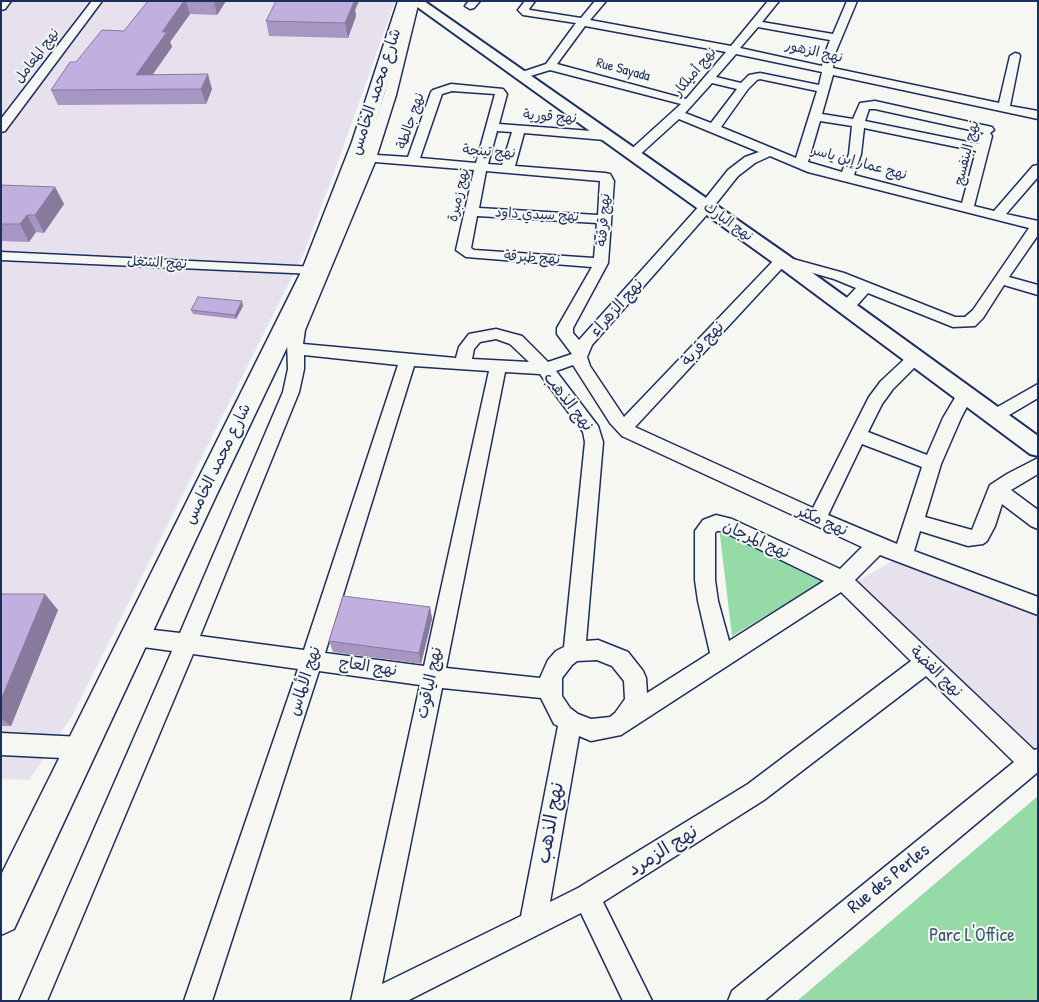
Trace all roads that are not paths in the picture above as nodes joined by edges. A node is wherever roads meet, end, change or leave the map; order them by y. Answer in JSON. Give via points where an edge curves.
{"nodes":[{"id":1,"x":6,"y":1,"type":"edge"},
{"id":2,"x":97,"y":1,"type":"edge"},
{"id":3,"x":405,"y":1,"type":"edge"},
{"id":4,"x":414,"y":1,"type":"edge"},
{"id":5,"x":530,"y":1,"type":"edge"},
{"id":6,"x":601,"y":1,"type":"edge"},
{"id":7,"x":774,"y":1,"type":"edge"},
{"id":8,"x":852,"y":1,"type":"edge"},
{"id":9,"x":1,"y":7,"type":"edge"},
{"id":10,"x":584,"y":22,"type":"junction"},
{"id":11,"x":757,"y":24,"type":"junction"},
{"id":12,"x":835,"y":38,"type":"junction"},
{"id":13,"x":733,"y":50,"type":"junction"},
{"id":14,"x":1015,"y":56,"type":"dead end"},
{"id":15,"x":550,"y":66,"type":"junction"},
{"id":16,"x":827,"y":71,"type":"junction"},
{"id":17,"x":520,"y":76,"type":"junction"},
{"id":18,"x":709,"y":79,"type":"junction"},
{"id":19,"x":744,"y":87,"type":"junction"},
{"id":20,"x":496,"y":90,"type":"joint"},
{"id":21,"x":822,"y":90,"type":"junction"},
{"id":22,"x":689,"y":103,"type":"junction"},
{"id":23,"x":999,"y":107,"type":"junction"},
{"id":24,"x":678,"y":114,"type":"junction"},
{"id":25,"x":1038,"y":115,"type":"edge"},
{"id":26,"x":815,"y":117,"type":"junction"},
{"id":27,"x":858,"y":123,"type":"junction"},
{"id":28,"x":493,"y":127,"type":"junction"},
{"id":29,"x":1,"y":128,"type":"edge"},
{"id":30,"x":712,"y":129,"type":"junction"},
{"id":31,"x":519,"y":130,"type":"junction"},
{"id":32,"x":988,"y":130,"type":"junction"},
{"id":33,"x":605,"y":136,"type":"junction"},
{"id":34,"x":983,"y":149,"type":"junction"},
{"id":35,"x":769,"y":152,"type":"junction"},
{"id":36,"x":632,"y":155,"type":"junction"},
{"id":37,"x":370,"y":158,"type":"junction"},
{"id":38,"x":413,"y":161,"type":"junction"},
{"id":39,"x":801,"y":164,"type":"junction"},
{"id":40,"x":481,"y":166,"type":"junction"},
{"id":41,"x":508,"y":168,"type":"junction"},
{"id":42,"x":1038,"y":169,"type":"edge"},
{"id":43,"x":605,"y":177,"type":"joint"},
{"id":44,"x":846,"y":178,"type":"junction"},
{"id":45,"x":706,"y":207,"type":"junction"},
{"id":46,"x":968,"y":208,"type":"junction"},
{"id":47,"x":470,"y":212,"type":"junction"},
{"id":48,"x":998,"y":216,"type":"junction"},
{"id":49,"x":604,"y":219,"type":"junction"},
{"id":50,"x":1038,"y":225,"type":"edge"},
{"id":51,"x":464,"y":252,"type":"joint"},
{"id":52,"x":1,"y":256,"type":"edge"},
{"id":53,"x":782,"y":260,"type":"junction"},
{"id":54,"x":601,"y":263,"type":"junction"},
{"id":55,"x":313,"y":270,"type":"junction"},
{"id":56,"x":1000,"y":278,"type":"junction"},
{"id":57,"x":867,"y":286,"type":"junction"},
{"id":58,"x":1038,"y":290,"type":"edge"},
{"id":59,"x":846,"y":308,"type":"junction"},
{"id":60,"x":295,"y":349,"type":"junction"},
{"id":61,"x":579,"y":355,"type":"junction"},
{"id":62,"x":916,"y":358,"type":"junction"},
{"id":63,"x":408,"y":360,"type":"junction"},
{"id":64,"x":462,"y":363,"type":"junction"},
{"id":65,"x":498,"y":366,"type":"junction"},
{"id":66,"x":545,"y":369,"type":"junction"},
{"id":67,"x":1038,"y":390,"type":"edge"},
{"id":68,"x":966,"y":395,"type":"junction"},
{"id":69,"x":993,"y":417,"type":"junction"},
{"id":70,"x":620,"y":423,"type":"junction"},
{"id":71,"x":592,"y":431,"type":"junction"},
{"id":72,"x":858,"y":435,"type":"junction"},
{"id":73,"x":1038,"y":448,"type":"edge"},
{"id":74,"x":932,"y":464,"type":"junction"},
{"id":75,"x":1038,"y":465,"type":"edge"},
{"id":76,"x":998,"y":490,"type":"junction"},
{"id":77,"x":816,"y":518,"type":"junction"},
{"id":78,"x":914,"y":521,"type":"junction"},
{"id":79,"x":1038,"y":521,"type":"edge"},
{"id":80,"x":877,"y":545,"type":"junction"},
{"id":81,"x":903,"y":555,"type":"junction"},
{"id":82,"x":842,"y":580,"type":"junction"},
{"id":83,"x":1038,"y":606,"type":"edge"},
{"id":84,"x":136,"y":637,"type":"junction"},
{"id":85,"x":187,"y":643,"type":"junction"},
{"id":86,"x":574,"y":652,"type":"junction"},
{"id":87,"x":722,"y":656,"type":"junction"},
{"id":88,"x":312,"y":659,"type":"junction"},
{"id":89,"x":926,"y":663,"type":"junction"},
{"id":90,"x":432,"y":677,"type":"junction"},
{"id":91,"x":550,"y":689,"type":"junction"},
{"id":92,"x":623,"y":721,"type":"junction"},
{"id":93,"x":570,"y":722,"type":"junction"},
{"id":94,"x":1,"y":744,"type":"edge"},
{"id":95,"x":82,"y":748,"type":"junction"},
{"id":96,"x":1034,"y":762,"type":"edge"},
{"id":97,"x":586,"y":897,"type":"junction"},
{"id":98,"x":1,"y":916,"type":"edge"},
{"id":99,"x":533,"y":923,"type":"junction"},
{"id":100,"x":33,"y":1001,"type":"edge"},
{"id":101,"x":198,"y":1001,"type":"edge"},
{"id":102,"x":365,"y":1001,"type":"edge"},
{"id":103,"x":377,"y":1001,"type":"edge"},
{"id":104,"x":638,"y":1001,"type":"edge"},
{"id":105,"x":742,"y":1001,"type":"edge"}],
"edges":[{"from":1,"to":9,"type":"street"},
{"from":2,"to":29,"type":"street","name":"نهج المعامل"},
{"from":3,"to":55,"type":"main road","name":"شارع محمد الخامس","via":[[361,142]]},
{"from":4,"to":17,"type":"street","name":"نهج البارك"},
{"from":4,"to":37,"type":"street"},
{"from":5,"to":10,"type":"street","name":"نهج الزهور","via":[[523,10],[528,13]]},
{"from":6,"to":10,"type":"street"},
{"from":7,"to":11,"type":"street","name":"نهج أميلكار"},
{"from":8,"to":12,"type":"street"},
{"from":10,"to":13,"type":"street","name":"نهج الزهور"},
{"from":10,"to":15,"type":"street"},
{"from":11,"to":12,"type":"street"},
{"from":11,"to":13,"type":"street","name":"نهج أميلكار"},
{"from":12,"to":16,"type":"street"},
{"from":13,"to":16,"type":"street","name":"نهج الزهور"},
{"from":13,"to":18,"type":"street","name":"نهج أميلكار"},
{"from":14,"to":23,"type":"street","name":"نهج البنفسج"},
{"from":15,"to":17,"type":"street"},
{"from":15,"to":22,"type":"street","name":"Rue Sayada"},
{"from":16,"to":21,"type":"street"},
{"from":16,"to":23,"type":"street","name":"نهج الزهور"},
{"from":17,"to":33,"type":"street","name":"نهج البارك"},
{"from":18,"to":19,"type":"street"},
{"from":18,"to":22,"type":"street","name":"نهج أميلكار"},
{"from":19,"to":21,"type":"street","via":[[751,78],[760,76]]},
{"from":19,"to":30,"type":"street"},
{"from":20,"to":28,"type":"street","name":"نهج زمبرة","via":[[502,94]]},
{"from":20,"to":38,"type":"street","name":"نهج جالطة","via":[[451,87],[437,92]]},
{"from":21,"to":26,"type":"street"},
{"from":22,"to":24,"type":"street","name":"نهج أميلكار"},
{"from":23,"to":25,"type":"street","name":"نهج الزهور"},
{"from":23,"to":32,"type":"street","name":"نهج البنفسج"},
{"from":24,"to":30,"type":"street","name":"نهج عمار إبن ياسر"},
{"from":24,"to":36,"type":"street","name":"نهج أميلكار"},
{"from":26,"to":27,"type":"street"},
{"from":26,"to":39,"type":"street"},
{"from":27,"to":32,"type":"street","via":[[862,107],[872,105]]},
{"from":27,"to":34,"type":"street"},
{"from":27,"to":44,"type":"street","via":[[855,154]]},
{"from":28,"to":31,"type":"street","name":"نهج قورية"},
{"from":28,"to":40,"type":"street","name":"نهج زمبرة"},
{"from":30,"to":35,"type":"street","name":"نهج عمار إبن ياسر"},
{"from":31,"to":33,"type":"street","name":"نهج قورية"},
{"from":31,"to":41,"type":"street"},
{"from":32,"to":34,"type":"street","name":"نهج البنفسج"},
{"from":33,"to":36,"type":"street","name":"نهج البارك"},
{"from":34,"to":46,"type":"street","name":"نهج البنفسج"},
{"from":35,"to":39,"type":"street","name":"نهج عمار إبن ياسر"},
{"from":35,"to":45,"type":"street","via":[[733,172]]},
{"from":36,"to":45,"type":"street","name":"نهج البارك"},
{"from":37,"to":38,"type":"street","name":"نهج تينجة"},
{"from":37,"to":60,"type":"street","via":[[298,326]]},
{"from":38,"to":40,"type":"street","name":"نهج تينجة"},
{"from":39,"to":44,"type":"street","name":"نهج عمار إبن ياسر"},
{"from":40,"to":41,"type":"street","name":"نهج تينجة"},
{"from":40,"to":47,"type":"street","name":"نهج زمبرة"},
{"from":41,"to":43,"type":"street","name":"نهج تينجة"},
{"from":42,"to":48,"type":"street"},
{"from":43,"to":49,"type":"street","name":"نهج قرقنة"},
{"from":44,"to":46,"type":"street","name":"نهج عمار إبن ياسر"},
{"from":45,"to":53,"type":"street","name":"نهج البارك"},
{"from":45,"to":61,"type":"street","name":"نهج الزهراء","via":[[590,337]]},
{"from":46,"to":48,"type":"street","name":"نهج عمار إبن ياسر"},
{"from":47,"to":49,"type":"street","name":"نهج سيدي داود"},
{"from":47,"to":51,"type":"street","name":"نهج زمبرة"},
{"from":48,"to":50,"type":"street","name":"نهج عمار إبن ياسر"},
{"from":49,"to":54,"type":"street","name":"نهج قرقنة"},
{"from":50,"to":56,"type":"street"},
{"from":51,"to":54,"type":"street","name":"نهج طبرقة"},
{"from":52,"to":55,"type":"street","name":"نهج الشغل"},
{"from":53,"to":57,"type":"street"},
{"from":53,"to":59,"type":"street","name":"نهج البارك"},
{"from":53,"to":70,"type":"street","name":"نهج قربة"},
{"from":54,"to":61,"type":"street","via":[[565,325],[566,334]]},
{"from":55,"to":84,"type":"main road","name":"شارع محمد الخامس"},
{"from":56,"to":57,"type":"street","via":[[978,314],[969,322],[953,322]]},
{"from":56,"to":58,"type":"street"},
{"from":57,"to":59,"type":"street"},
{"from":59,"to":62,"type":"street","name":"نهج البارك"},
{"from":60,"to":63,"type":"street","name":"نهج الذهب"},
{"from":60,"to":85,"type":"street","via":[[296,369],[291,392]]},
{"from":61,"to":66,"type":"street"},
{"from":61,"to":70,"type":"street","via":[[582,367]]},
{"from":62,"to":68,"type":"street","name":"نهج البارك"},
{"from":62,"to":72,"type":"street","via":[[875,401]]},
{"from":63,"to":64,"type":"street","name":"نهج الذهب"},
{"from":63,"to":88,"type":"street","name":"نهج الألماس"},
{"from":64,"to":65,"type":"street","name":"نهج الذهب"},
{"from":64,"to":66,"type":"street","via":[[467,347],[475,338],[504,334],[516,340]]},
{"from":65,"to":66,"type":"street","name":"نهج الذهب"},
{"from":65,"to":90,"type":"street","name":"نهج الياقوت"},
{"from":66,"to":71,"type":"street","name":"نهج الذهب"},
{"from":67,"to":69,"type":"street"},
{"from":68,"to":69,"type":"street","name":"نهج البارك"},
{"from":68,"to":74,"type":"street"},
{"from":69,"to":73,"type":"street","name":"نهج البارك"},
{"from":70,"to":71,"type":"street","name":"نهج قربة"},
{"from":70,"to":77,"type":"street","name":"نهج مكثر","via":[[640,438]]},
{"from":71,"to":86,"type":"street","name":"نهج الذهب","via":[[594,449]]},
{"from":72,"to":74,"type":"street"},
{"from":72,"to":77,"type":"street"},
{"from":74,"to":78,"type":"street"},
{"from":75,"to":76,"type":"street"},
{"from":76,"to":78,"type":"street","via":[[985,526],[976,538]]},
{"from":76,"to":79,"type":"street"},
{"from":77,"to":80,"type":"street","name":"نهج مكثر"},
{"from":78,"to":81,"type":"street"},
{"from":80,"to":81,"type":"street","name":"نهج مكثر"},
{"from":80,"to":82,"type":"street"},
{"from":81,"to":83,"type":"street","name":"نهج مكثر"},
{"from":82,"to":87,"type":"street"},
{"from":82,"to":87,"type":"street","name":"نهج المرجان","via":[[725,524],[716,522],[710,525],[705,531],[704,580]]},
{"from":82,"to":89,"type":"street","name":"نهج الفضة"},
{"from":84,"to":85,"type":"street","name":"نهج العاج"},
{"from":84,"to":95,"type":"main road","name":"شارع محمد الخامس"},
{"from":85,"to":88,"type":"street","name":"نهج العاج"},
{"from":85,"to":100,"type":"street"},
{"from":86,"to":91,"type":"street","via":[[556,667]]},
{"from":86,"to":92,"type":"street","via":[[598,650],[620,659],[635,678],[636,702]]},
{"from":87,"to":92,"type":"street"},
{"from":88,"to":90,"type":"street","name":"نهج العاج"},
{"from":88,"to":101,"type":"street","name":"نهج الألماس"},
{"from":89,"to":96,"type":"street","name":"نهج الفضة"},
{"from":89,"to":97,"type":"street","name":"نهج الزمرد","via":[[756,792]]},
{"from":90,"to":91,"type":"street","name":"نهج العاج"},
{"from":90,"to":102,"type":"street","name":"نهج الياقوت"},
{"from":91,"to":93,"type":"street","via":[[556,708]]},
{"from":92,"to":93,"type":"street","via":[[597,730]]},
{"from":93,"to":99,"type":"street","name":"نهج الذهب"},
{"from":94,"to":95,"type":"street"},
{"from":95,"to":98,"type":"main road","name":"شارع محمد الخامس"},
{"from":96,"to":105,"type":"street","name":"Rue des Perles"},
{"from":97,"to":99,"type":"street","name":"نهج الزمرد"},
{"from":97,"to":104,"type":"street"},
{"from":99,"to":103,"type":"street","name":"نهج الزمرد"}]}
